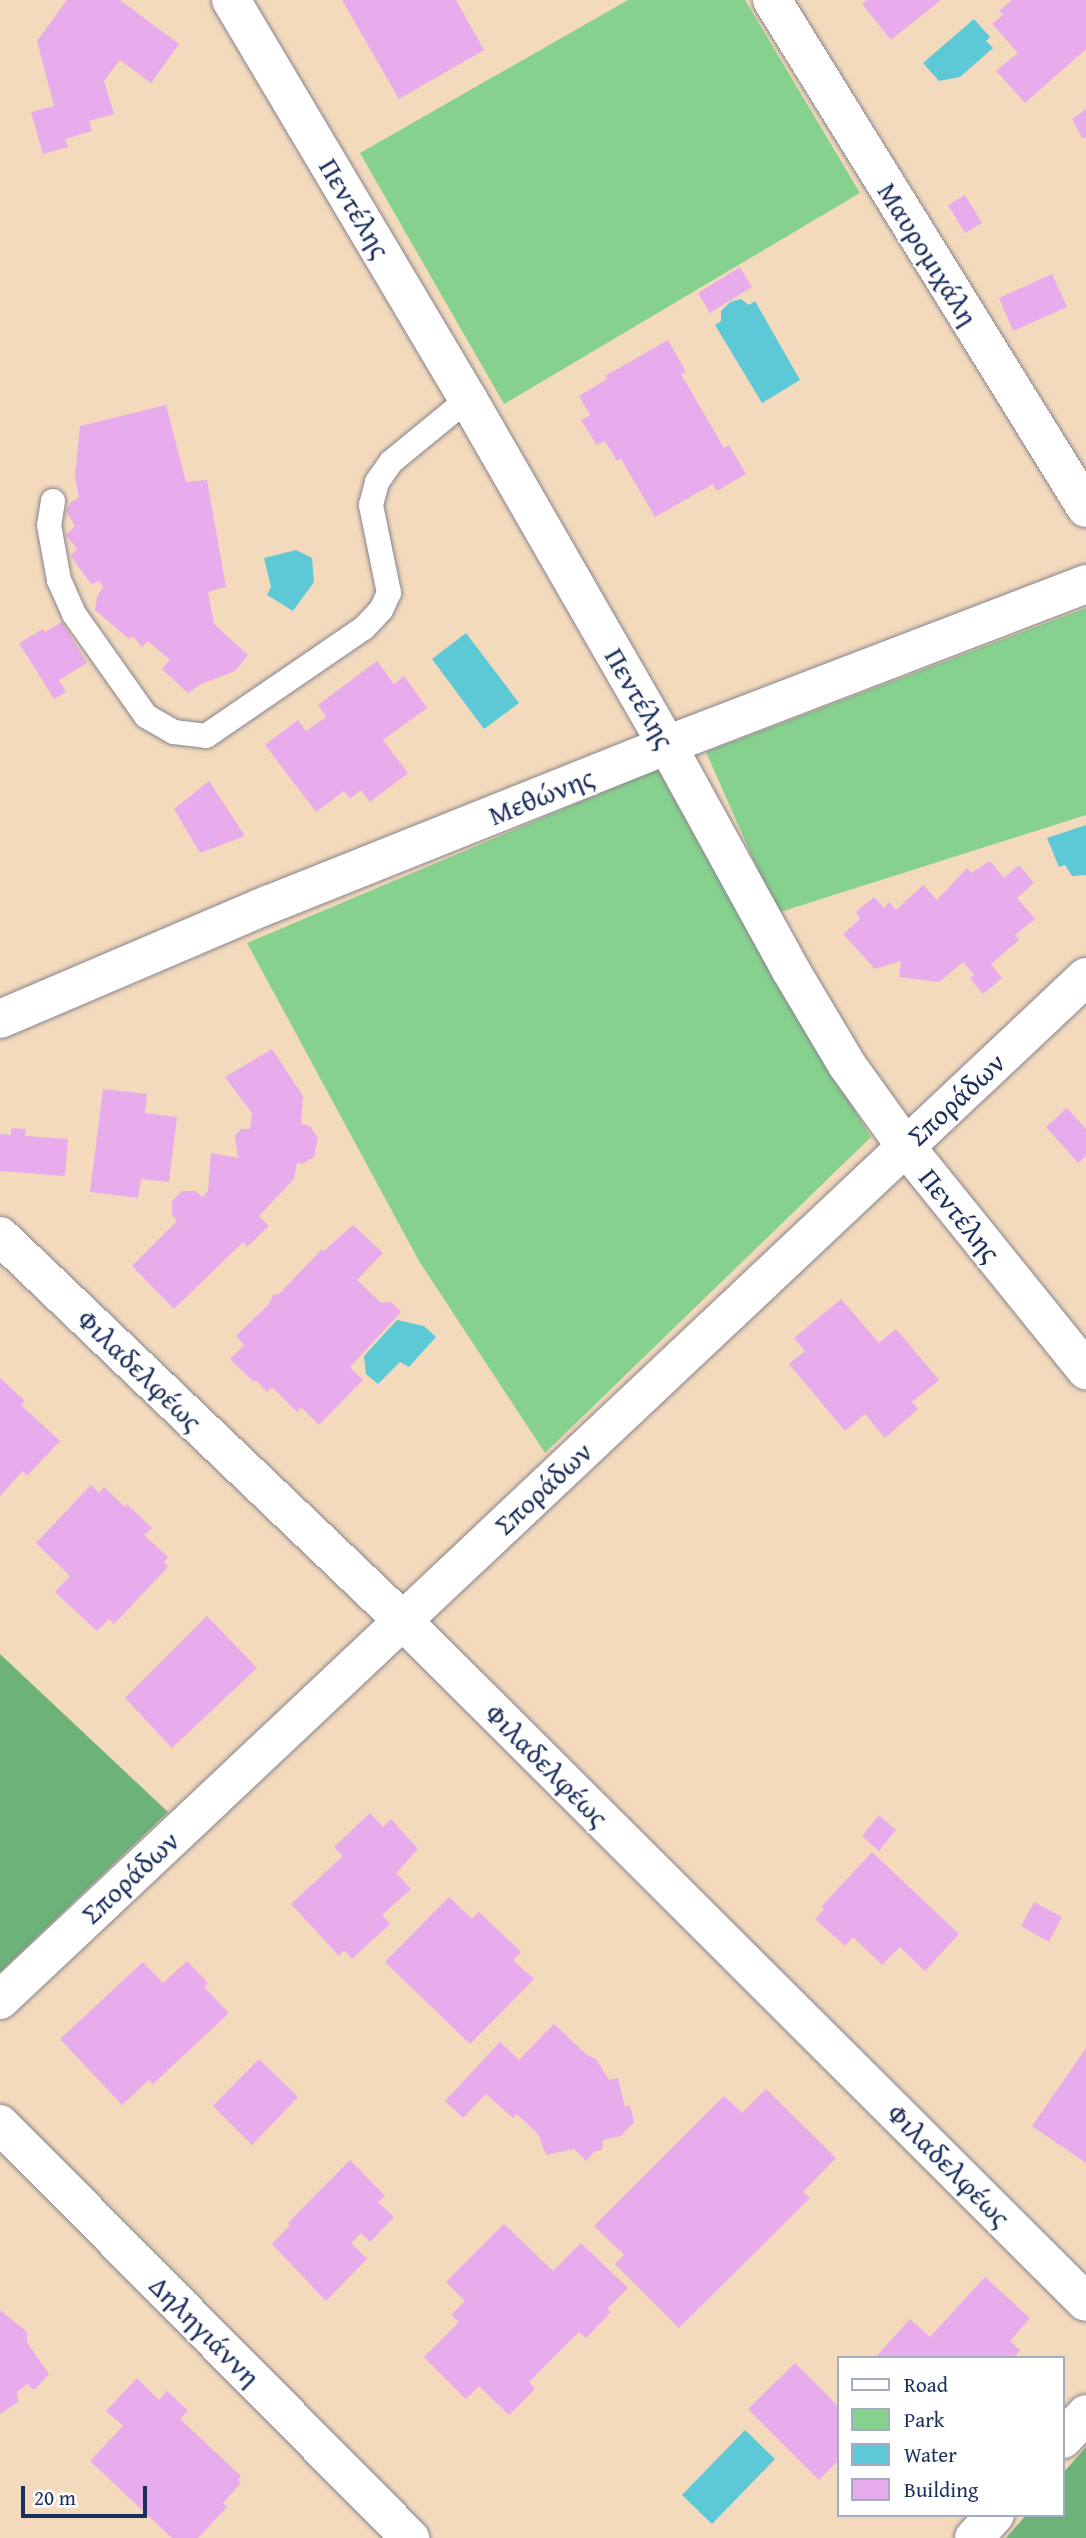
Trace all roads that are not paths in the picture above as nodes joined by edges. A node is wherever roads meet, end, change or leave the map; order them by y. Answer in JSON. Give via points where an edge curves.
{"nodes":[{"id":1,"x":231,"y":0,"type":"edge"},
{"id":2,"x":772,"y":0,"type":"edge"},
{"id":3,"x":468,"y":399,"type":"junction"},
{"id":4,"x":53,"y":501,"type":"dead end"},
{"id":5,"x":1086,"y":508,"type":"edge"},
{"id":6,"x":1086,"y":584,"type":"edge"},
{"id":7,"x":667,"y":745,"type":"junction"},
{"id":8,"x":1086,"y":977,"type":"edge"},
{"id":9,"x":0,"y":1019,"type":"edge"},
{"id":10,"x":906,"y":1146,"type":"junction"},
{"id":11,"x":0,"y":1236,"type":"edge"},
{"id":12,"x":1086,"y":1370,"type":"edge"},
{"id":13,"x":402,"y":1621,"type":"junction"},
{"id":14,"x":0,"y":2000,"type":"edge"},
{"id":15,"x":0,"y":2124,"type":"edge"},
{"id":16,"x":1086,"y":2302,"type":"edge"},
{"id":17,"x":1086,"y":2414,"type":"edge"},
{"id":18,"x":1065,"y":2437,"type":"edge"},
{"id":19,"x":993,"y":2517,"type":"edge"},
{"id":20,"x":410,"y":2538,"type":"edge"},
{"id":21,"x":974,"y":2538,"type":"edge"}],
"edges":[{"from":1,"to":3,"type":"street","name":"Πεντέλης"},
{"from":2,"to":5,"type":"street","name":"Μαυρομιχάλη"},
{"from":3,"to":4,"type":"lane","via":[[391,462],[377,482],[371,505],[389,593],[382,610],[364,628],[206,736],[174,732],[146,716],[74,614],[59,580],[49,524]]},
{"from":3,"to":7,"type":"street","name":"Πεντέλης"},
{"from":6,"to":7,"type":"street","name":"Μεθώνης"},
{"from":7,"to":9,"type":"street","name":"Μεθώνης"},
{"from":7,"to":10,"type":"street","name":"Πεντέλης","via":[[847,1065]]},
{"from":8,"to":10,"type":"street","name":"Σποράδων"},
{"from":10,"to":12,"type":"street","name":"Πεντέλης"},
{"from":10,"to":13,"type":"street","name":"Σποράδων"},
{"from":11,"to":13,"type":"street","name":"Φιλαδελφέως"},
{"from":13,"to":14,"type":"street","name":"Σποράδων"},
{"from":13,"to":16,"type":"street","name":"Φιλαδελφέως"},
{"from":15,"to":20,"type":"street","name":"Δηληγιάννη"},
{"from":17,"to":18,"type":"street"},
{"from":19,"to":21,"type":"street"}]}
